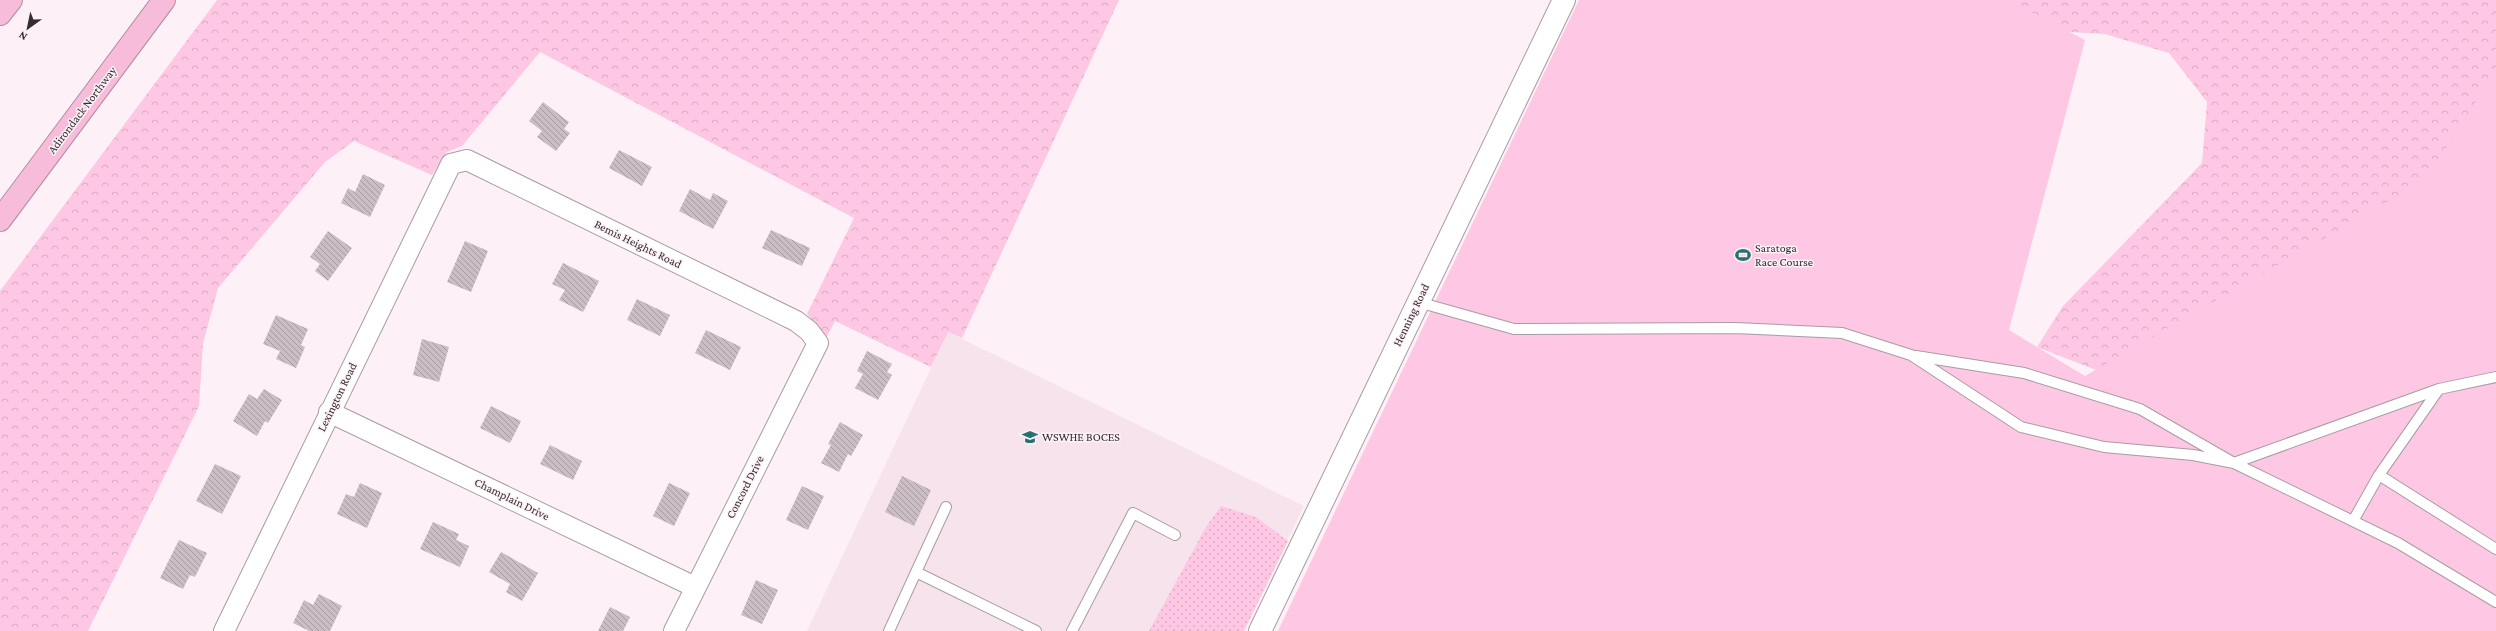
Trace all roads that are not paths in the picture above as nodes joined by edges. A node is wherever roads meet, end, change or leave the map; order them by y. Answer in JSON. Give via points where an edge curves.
{"nodes":[{"id":1,"x":11,"y":0,"type":"edge"},
{"id":2,"x":164,"y":0,"type":"edge"},
{"id":3,"x":1564,"y":0,"type":"edge"},
{"id":4,"x":0,"y":14,"type":"edge"},
{"id":5,"x":451,"y":164,"type":"joint"},
{"id":6,"x":0,"y":220,"type":"edge"},
{"id":7,"x":1418,"y":302,"type":"junction"},
{"id":8,"x":818,"y":343,"type":"joint"},
{"id":9,"x":1911,"y":355,"type":"junction"},
{"id":10,"x":2496,"y":377,"type":"edge"},
{"id":11,"x":2439,"y":389,"type":"junction"},
{"id":12,"x":329,"y":412,"type":"junction"},
{"id":13,"x":2234,"y":464,"type":"junction"},
{"id":14,"x":2380,"y":475,"type":"junction"},
{"id":15,"x":946,"y":507,"type":"dead end"},
{"id":16,"x":2353,"y":521,"type":"junction"},
{"id":17,"x":1175,"y":535,"type":"dead end"},
{"id":18,"x":2496,"y":549,"type":"edge"},
{"id":19,"x":916,"y":572,"type":"junction"},
{"id":20,"x":695,"y":587,"type":"junction"},
{"id":21,"x":2496,"y":602,"type":"edge"},
{"id":22,"x":224,"y":631,"type":"edge"},
{"id":23,"x":674,"y":631,"type":"edge"},
{"id":24,"x":890,"y":631,"type":"edge"},
{"id":25,"x":1036,"y":631,"type":"edge"},
{"id":26,"x":1072,"y":631,"type":"edge"},
{"id":27,"x":1260,"y":631,"type":"edge"}],
"edges":[{"from":1,"to":4,"type":"highway"},
{"from":2,"to":6,"type":"highway","name":"Adirondack Northway"},
{"from":3,"to":7,"type":"street","name":"Henning Road"},
{"from":5,"to":8,"type":"street","name":"Bemis Heights Road","via":[[467,160],[796,321],[809,331]]},
{"from":5,"to":12,"type":"street","name":"Lexington Road"},
{"from":7,"to":9,"type":"lane","via":[[1514,329],[1735,328],[1842,333]]},
{"from":7,"to":27,"type":"street","name":"Henning Road"},
{"from":8,"to":20,"type":"street","name":"Concord Drive"},
{"from":9,"to":13,"type":"lane","via":[[2024,373],[2140,409]]},
{"from":9,"to":13,"type":"lane","via":[[2021,427],[2104,446],[2193,455]]},
{"from":10,"to":11,"type":"lane"},
{"from":11,"to":13,"type":"lane"},
{"from":11,"to":14,"type":"lane"},
{"from":12,"to":20,"type":"street","name":"Champlain Drive"},
{"from":12,"to":22,"type":"street","name":"Lexington Road"},
{"from":13,"to":16,"type":"lane"},
{"from":14,"to":16,"type":"lane"},
{"from":14,"to":18,"type":"lane"},
{"from":15,"to":19,"type":"lane"},
{"from":16,"to":21,"type":"lane","via":[[2398,543]]},
{"from":17,"to":26,"type":"lane","via":[[1133,513]]},
{"from":19,"to":24,"type":"lane"},
{"from":19,"to":25,"type":"lane"},
{"from":20,"to":23,"type":"street","name":"Concord Drive"}]}
